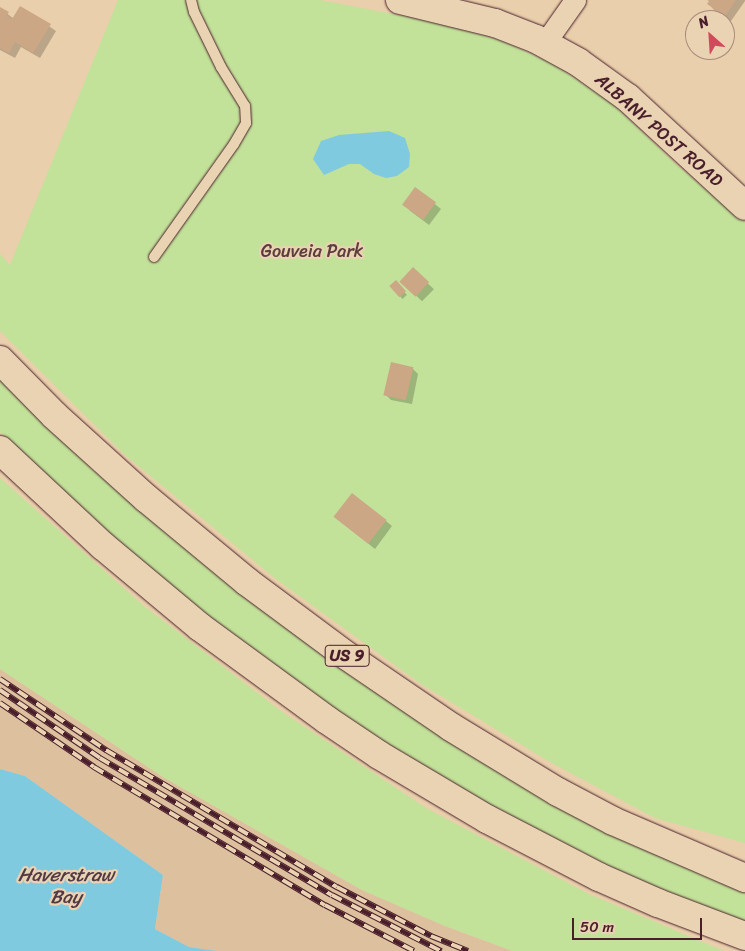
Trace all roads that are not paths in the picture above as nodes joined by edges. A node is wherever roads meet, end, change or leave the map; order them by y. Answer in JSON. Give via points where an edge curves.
{"nodes":[{"id":1,"x":191,"y":0,"type":"edge"},
{"id":2,"x":400,"y":0,"type":"edge"},
{"id":3,"x":575,"y":0,"type":"edge"},
{"id":4,"x":544,"y":44,"type":"junction"},
{"id":5,"x":745,"y":206,"type":"edge"},
{"id":6,"x":154,"y":257,"type":"dead end"},
{"id":7,"x":0,"y":360,"type":"edge"},
{"id":8,"x":0,"y":450,"type":"edge"},
{"id":9,"x":745,"y":878,"type":"edge"},
{"id":10,"x":745,"y":936,"type":"edge"}],
"edges":[{"from":1,"to":6,"type":"lane","via":[[217,59],[245,106],[246,123]]},
{"from":2,"to":4,"type":"main road","name":"ALBANY POST ROAD","via":[[494,23]]},
{"from":3,"to":4,"type":"street"},
{"from":4,"to":5,"type":"main road","name":"ALBANY POST ROAD","via":[[578,62],[628,98]]},
{"from":7,"to":9,"type":"main road","number":"US 9","via":[[147,499],[346,656],[451,727],[558,792],[622,825]]},
{"from":8,"to":10,"type":"main road","via":[[103,546],[200,627],[372,750],[488,819],[599,877]]}]}
